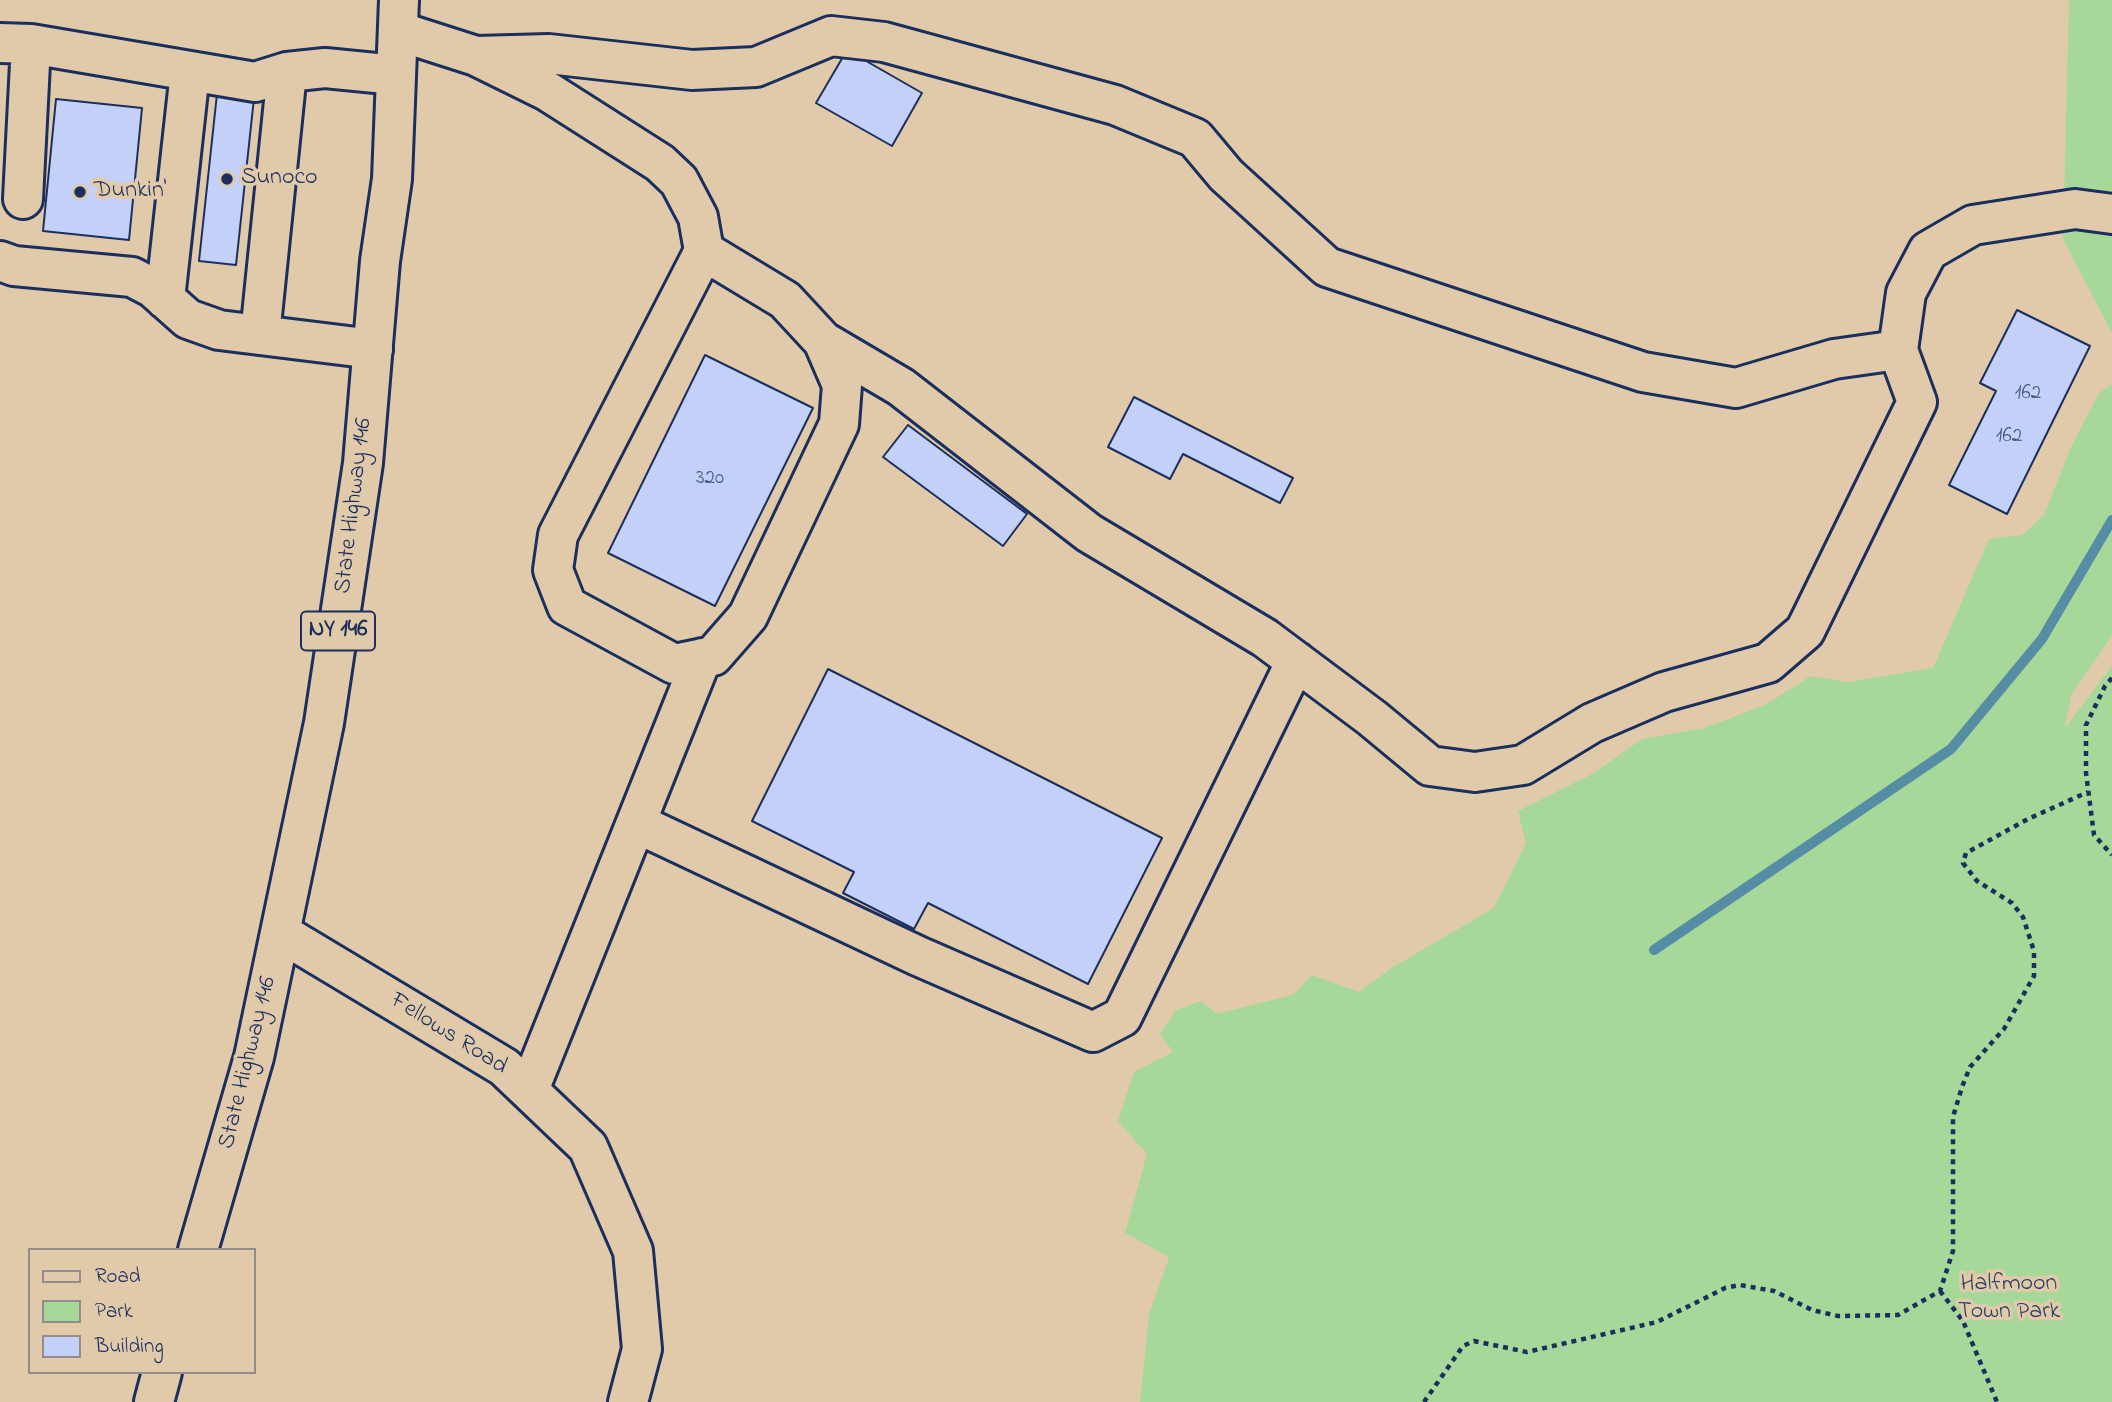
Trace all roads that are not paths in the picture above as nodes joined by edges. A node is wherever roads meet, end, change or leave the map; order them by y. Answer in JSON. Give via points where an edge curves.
{"nodes":[{"id":1,"x":399,"y":15,"type":"edge"},
{"id":2,"x":15,"y":44,"type":"edge"},
{"id":3,"x":476,"y":56,"type":"junction"},
{"id":4,"x":190,"y":72,"type":"junction"},
{"id":5,"x":287,"y":72,"type":"junction"},
{"id":6,"x":396,"y":75,"type":"junction"},
{"id":7,"x":23,"y":199,"type":"dead end"},
{"id":8,"x":2112,"y":214,"type":"edge"},
{"id":9,"x":704,"y":251,"type":"junction"},
{"id":10,"x":0,"y":261,"type":"edge"},
{"id":11,"x":164,"y":299,"type":"junction"},
{"id":12,"x":260,"y":335,"type":"junction"},
{"id":13,"x":823,"y":341,"type":"junction"},
{"id":14,"x":373,"y":349,"type":"junction"},
{"id":15,"x":1898,"y":350,"type":"junction"},
{"id":16,"x":702,"y":658,"type":"junction"},
{"id":17,"x":1296,"y":661,"type":"junction"},
{"id":18,"x":636,"y":823,"type":"junction"},
{"id":19,"x":281,"y":933,"type":"junction"},
{"id":20,"x":529,"y":1090,"type":"junction"},
{"id":21,"x":199,"y":1248,"type":"edge"},
{"id":22,"x":161,"y":1374,"type":"edge"},
{"id":23,"x":154,"y":1402,"type":"edge"},
{"id":24,"x":628,"y":1402,"type":"edge"}],
"edges":[{"from":1,"to":3,"type":"main road"},
{"from":1,"to":6,"type":"main road","name":"State Highway 146","number":"NY 146"},
{"from":2,"to":4,"type":"main road"},
{"from":2,"to":7,"type":"main road"},
{"from":3,"to":9,"type":"main road","via":[[547,91],[660,163],[689,196]]},
{"from":3,"to":15,"type":"main road","via":[[549,54],[692,70],[756,67],[831,36],[884,42],[1115,105],[1195,138],[1226,175],[1327,267],[1643,372],[1737,388],[1834,359]]},
{"from":4,"to":5,"type":"main road","via":[[255,82]]},
{"from":4,"to":11,"type":"main road"},
{"from":5,"to":6,"type":"main road","via":[[325,68]]},
{"from":5,"to":12,"type":"main road"},
{"from":6,"to":14,"type":"main road","name":"State Highway 146","number":"NY 146","via":[[392,179]]},
{"from":8,"to":15,"type":"main road","via":[[2075,209],[1973,225],[1928,251],[1906,293]]},
{"from":9,"to":13,"type":"main road","via":[[785,300]]},
{"from":9,"to":16,"type":"main road","via":[[558,535],[553,570],[567,606],[674,664]]},
{"from":10,"to":11,"type":"main road","via":[[132,276]]},
{"from":11,"to":12,"type":"main road","via":[[188,319],[219,330]]},
{"from":12,"to":14,"type":"main road"},
{"from":13,"to":16,"type":"main road","via":[[842,385],[839,424],[748,616],[713,656]]},
{"from":13,"to":17,"type":"main road","via":[[901,387],[1089,533]]},
{"from":14,"to":19,"type":"main road","name":"State Highway 146","number":"NY 146","via":[[363,463],[324,723]]},
{"from":15,"to":17,"type":"main road","via":[[1917,402],[1805,631],[1768,663],[1664,692],[1592,723],[1523,765],[1475,772],[1430,766]]},
{"from":16,"to":18,"type":"main road"},
{"from":17,"to":18,"type":"main road","via":[[1122,1017],[1093,1032],[918,956]]},
{"from":18,"to":20,"type":"main road"},
{"from":19,"to":20,"type":"main road","name":"Fellows Road","via":[[505,1067]]},
{"from":19,"to":21,"type":"main road","name":"State Highway 146","number":"NY 146","via":[[254,1056]]},
{"from":20,"to":24,"type":"main road","name":"Fellows Road","via":[[588,1147],[633,1251],[642,1349]]},
{"from":22,"to":23,"type":"main road"}]}
